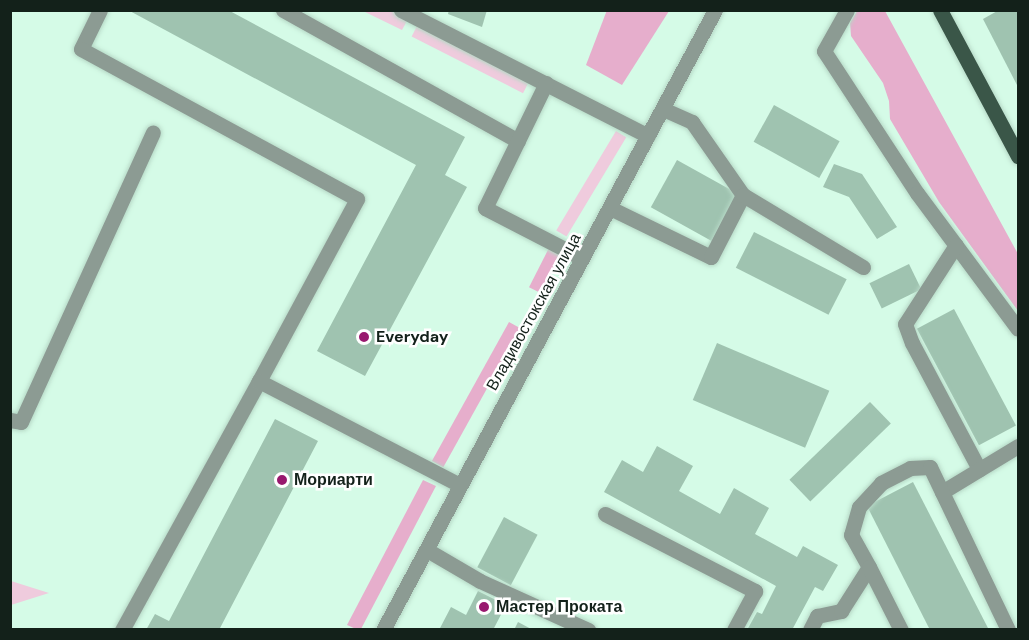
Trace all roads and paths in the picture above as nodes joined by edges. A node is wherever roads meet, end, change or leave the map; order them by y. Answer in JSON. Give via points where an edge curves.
{"nodes":[{"id":1,"x":100,"y":10,"type":"edge"},
{"id":2,"x":284,"y":10,"type":"edge"},
{"id":3,"x":401,"y":10,"type":"edge"},
{"id":4,"x":715,"y":10,"type":"edge"},
{"id":5,"x":847,"y":10,"type":"edge"},
{"id":6,"x":940,"y":10,"type":"edge"},
{"id":7,"x":546,"y":83,"type":"junction"},
{"id":8,"x":663,"y":109,"type":"junction"},
{"id":9,"x":153,"y":133,"type":"dead end"},
{"id":10,"x":648,"y":135,"type":"junction"},
{"id":11,"x":518,"y":141,"type":"junction"},
{"id":12,"x":1018,"y":156,"type":"edge"},
{"id":13,"x":743,"y":195,"type":"junction"},
{"id":14,"x":610,"y":208,"type":"junction"},
{"id":15,"x":956,"y":245,"type":"junction"},
{"id":16,"x":582,"y":258,"type":"junction"},
{"id":17,"x":863,"y":267,"type":"dead end"},
{"id":18,"x":1018,"y":329,"type":"edge"},
{"id":19,"x":259,"y":381,"type":"junction"},
{"id":20,"x":10,"y":420,"type":"edge"},
{"id":21,"x":1018,"y":446,"type":"edge"},
{"id":22,"x":979,"y":469,"type":"junction"},
{"id":23,"x":460,"y":484,"type":"junction"},
{"id":24,"x":942,"y":492,"type":"junction"},
{"id":25,"x":605,"y":514,"type":"dead end"},
{"id":26,"x":427,"y":550,"type":"junction"},
{"id":27,"x":868,"y":567,"type":"junction"},
{"id":28,"x":122,"y":630,"type":"edge"},
{"id":29,"x":383,"y":630,"type":"edge"},
{"id":30,"x":588,"y":630,"type":"edge"},
{"id":31,"x":734,"y":630,"type":"edge"},
{"id":32,"x":810,"y":630,"type":"edge"},
{"id":33,"x":901,"y":630,"type":"edge"},
{"id":34,"x":1008,"y":630,"type":"edge"}],
"edges":[{"from":1,"to":19,"type":"street","via":[[81,49],[357,199]]},
{"from":2,"to":11,"type":"street"},
{"from":3,"to":7,"type":"street"},
{"from":4,"to":8,"type":"street","name":"Владивостокская улица"},
{"from":5,"to":15,"type":"street","via":[[824,51]]},
{"from":6,"to":12,"type":"main road"},
{"from":7,"to":10,"type":"street"},
{"from":7,"to":11,"type":"street"},
{"from":8,"to":10,"type":"street","name":"Владивостокская улица"},
{"from":8,"to":13,"type":"street","via":[[692,122]]},
{"from":9,"to":20,"type":"street","via":[[21,422]]},
{"from":10,"to":14,"type":"street","name":"Владивостокская улица"},
{"from":11,"to":16,"type":"street","via":[[485,208]]},
{"from":13,"to":14,"type":"street","via":[[711,257]]},
{"from":13,"to":17,"type":"street"},
{"from":14,"to":16,"type":"street","name":"Владивостокская улица"},
{"from":15,"to":18,"type":"street"},
{"from":15,"to":22,"type":"street","via":[[905,324]]},
{"from":16,"to":23,"type":"street","name":"Владивостокская улица"},
{"from":19,"to":23,"type":"street"},
{"from":19,"to":28,"type":"street"},
{"from":21,"to":22,"type":"street"},
{"from":22,"to":24,"type":"street"},
{"from":23,"to":26,"type":"street","name":"Владивостокская улица"},
{"from":24,"to":27,"type":"street","via":[[930,467],[910,468],[880,483],[859,507],[851,535]]},
{"from":24,"to":34,"type":"street"},
{"from":25,"to":31,"type":"street","via":[[755,591]]},
{"from":26,"to":29,"type":"street","name":"Владивостокская улица"},
{"from":26,"to":30,"type":"street","via":[[480,581]]},
{"from":27,"to":32,"type":"street","via":[[841,611],[817,616]]},
{"from":27,"to":33,"type":"street"}]}
